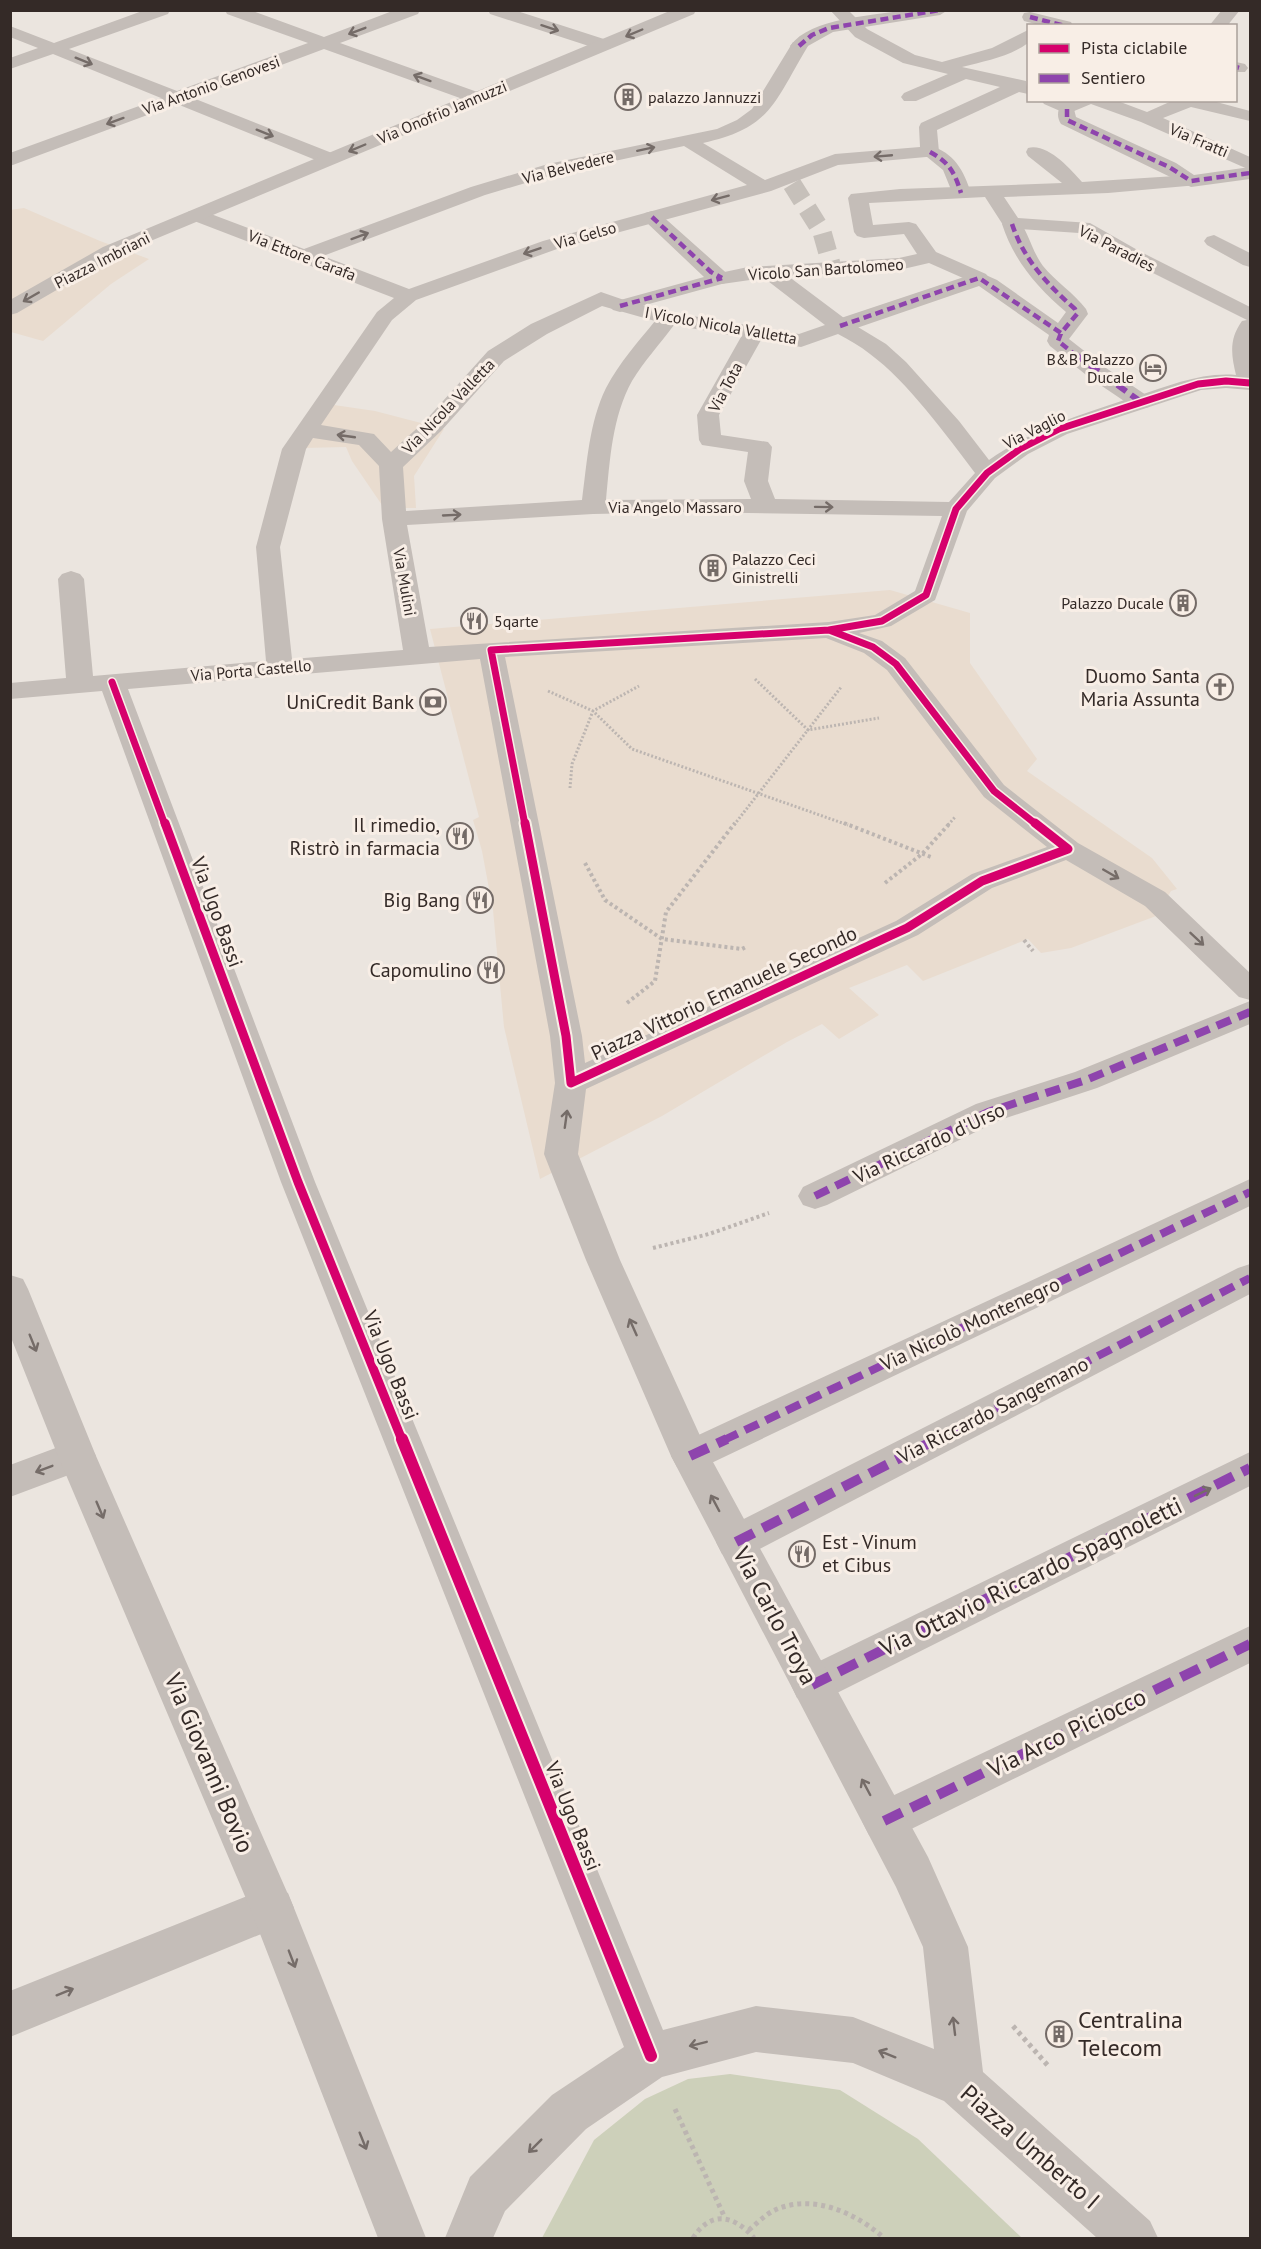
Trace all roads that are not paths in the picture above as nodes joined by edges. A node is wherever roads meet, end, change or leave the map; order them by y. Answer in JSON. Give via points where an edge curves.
{"nodes":[{"id":1,"x":162,"y":10,"type":"edge"},
{"id":2,"x":233,"y":10,"type":"edge"},
{"id":3,"x":412,"y":10,"type":"edge"},
{"id":4,"x":496,"y":10,"type":"edge"},
{"id":5,"x":688,"y":10,"type":"edge"},
{"id":6,"x":838,"y":10,"type":"edge"},
{"id":7,"x":940,"y":10,"type":"edge"},
{"id":8,"x":1232,"y":10,"type":"edge"},
{"id":9,"x":1029,"y":18,"type":"edge"},
{"id":10,"x":853,"y":23,"type":"junction"},
{"id":11,"x":1056,"y":24,"type":"edge"},
{"id":12,"x":1219,"y":24,"type":"edge"},
{"id":13,"x":10,"y":31,"type":"edge"},
{"id":14,"x":1027,"y":37,"type":"edge"},
{"id":15,"x":324,"y":43,"type":"junction"},
{"id":16,"x":604,"y":45,"type":"junction"},
{"id":17,"x":54,"y":49,"type":"junction"},
{"id":18,"x":10,"y":64,"type":"edge"},
{"id":19,"x":971,"y":64,"type":"junction"},
{"id":20,"x":1026,"y":84,"type":"edge"},
{"id":21,"x":178,"y":98,"type":"junction"},
{"id":22,"x":477,"y":98,"type":"junction"},
{"id":23,"x":1054,"y":102,"type":"edge"},
{"id":24,"x":1082,"y":102,"type":"edge"},
{"id":25,"x":1102,"y":102,"type":"edge"},
{"id":26,"x":1187,"y":102,"type":"edge"},
{"id":27,"x":1193,"y":102,"type":"edge"},
{"id":28,"x":1067,"y":109,"type":"junction"},
{"id":29,"x":1251,"y":116,"type":"edge"},
{"id":30,"x":950,"y":117,"type":"junction"},
{"id":31,"x":1147,"y":118,"type":"junction"},
{"id":32,"x":688,"y":140,"type":"junction"},
{"id":33,"x":930,"y":152,"type":"junction"},
{"id":34,"x":1035,"y":152,"type":"dead end"},
{"id":35,"x":330,"y":159,"type":"junction"},
{"id":36,"x":10,"y":160,"type":"edge"},
{"id":37,"x":1251,"y":164,"type":"edge"},
{"id":38,"x":1251,"y":173,"type":"edge"},
{"id":39,"x":1191,"y":181,"type":"junction"},
{"id":40,"x":764,"y":187,"type":"junction"},
{"id":41,"x":1076,"y":187,"type":"junction"},
{"id":42,"x":991,"y":192,"type":"junction"},
{"id":43,"x":961,"y":193,"type":"junction"},
{"id":44,"x":196,"y":215,"type":"junction"},
{"id":45,"x":652,"y":217,"type":"junction"},
{"id":46,"x":1012,"y":224,"type":"junction"},
{"id":47,"x":1214,"y":241,"type":"dead end"},
{"id":48,"x":305,"y":256,"type":"junction"},
{"id":49,"x":929,"y":256,"type":"junction"},
{"id":50,"x":1251,"y":261,"type":"edge"},
{"id":51,"x":770,"y":273,"type":"junction"},
{"id":52,"x":722,"y":278,"type":"junction"},
{"id":53,"x":979,"y":278,"type":"junction"},
{"id":54,"x":409,"y":296,"type":"junction"},
{"id":55,"x":611,"y":302,"type":"junction"},
{"id":56,"x":10,"y":309,"type":"edge"},
{"id":57,"x":1251,"y":315,"type":"edge"},
{"id":58,"x":669,"y":318,"type":"junction"},
{"id":59,"x":840,"y":326,"type":"junction"},
{"id":60,"x":1251,"y":326,"type":"edge"},
{"id":61,"x":754,"y":333,"type":"junction"},
{"id":62,"x":1061,"y":333,"type":"junction"},
{"id":63,"x":1249,"y":382,"type":"edge"},
{"id":64,"x":1141,"y":402,"type":"junction"},
{"id":65,"x":307,"y":430,"type":"junction"},
{"id":66,"x":391,"y":465,"type":"junction"},
{"id":67,"x":987,"y":473,"type":"junction"},
{"id":68,"x":593,"y":507,"type":"junction"},
{"id":69,"x":766,"y":507,"type":"junction"},
{"id":70,"x":956,"y":509,"type":"junction"},
{"id":71,"x":394,"y":514,"type":"junction"},
{"id":72,"x":71,"y":579,"type":"dead end"},
{"id":73,"x":829,"y":630,"type":"junction"},
{"id":74,"x":491,"y":650,"type":"junction"},
{"id":75,"x":417,"y":655,"type":"junction"},
{"id":76,"x":280,"y":667,"type":"junction"},
{"id":77,"x":96,"y":683,"type":"junction"},
{"id":78,"x":10,"y":691,"type":"edge"},
{"id":79,"x":1068,"y":849,"type":"junction"},
{"id":80,"x":1251,"y":990,"type":"edge"},
{"id":81,"x":1251,"y":1012,"type":"edge"},
{"id":82,"x":571,"y":1083,"type":"junction"},
{"id":83,"x":561,"y":1154,"type":"joint"},
{"id":84,"x":1251,"y":1192,"type":"edge"},
{"id":85,"x":815,"y":1196,"type":"road end"},
{"id":86,"x":1251,"y":1278,"type":"edge"},
{"id":87,"x":10,"y":1289,"type":"edge"},
{"id":88,"x":77,"y":1456,"type":"junction"},
{"id":89,"x":690,"y":1456,"type":"junction"},
{"id":90,"x":1251,"y":1468,"type":"edge"},
{"id":91,"x":10,"y":1481,"type":"edge"},
{"id":92,"x":736,"y":1542,"type":"junction"},
{"id":93,"x":1251,"y":1644,"type":"edge"},
{"id":94,"x":812,"y":1685,"type":"junction"},
{"id":95,"x":884,"y":1821,"type":"junction"},
{"id":96,"x":272,"y":1908,"type":"junction"},
{"id":97,"x":10,"y":2014,"type":"edge"},
{"id":98,"x":651,"y":2056,"type":"junction"},
{"id":99,"x":961,"y":2084,"type":"junction"},
{"id":100,"x":402,"y":2238,"type":"edge"},
{"id":101,"x":469,"y":2238,"type":"edge"},
{"id":102,"x":1133,"y":2238,"type":"edge"}],
"edges":[{"from":1,"to":17,"type":"street"},
{"from":2,"to":15,"type":"street"},
{"from":3,"to":15,"type":"street","name":"Via Antonio Genovesi","one_way":true},
{"from":4,"to":16,"type":"street","one_way":true},
{"from":5,"to":16,"type":"street","name":"Via Onofrio Jannuzzi","one_way":true},
{"from":6,"to":10,"type":"street"},
{"from":7,"to":10,"type":"street"},
{"from":8,"to":12,"type":"street"},
{"from":9,"to":11,"type":"street"},
{"from":10,"to":19,"type":"street","via":[[861,33],[909,59],[942,67]]},
{"from":10,"to":32,"type":"street","name":"Via Belvedere","via":[[812,35],[799,46],[759,112],[743,124]]},
{"from":13,"to":17,"type":"street"},
{"from":14,"to":19,"type":"street"},
{"from":15,"to":21,"type":"street","name":"Via Antonio Genovesi"},
{"from":22,"to":15,"type":"street","one_way":true},
{"from":16,"to":22,"type":"street","name":"Via Onofrio Jannuzzi"},
{"from":17,"to":18,"type":"street"},
{"from":17,"to":21,"type":"street","one_way":true},
{"from":19,"to":20,"type":"street"},
{"from":19,"to":30,"type":"street","via":[[910,97]]},
{"from":20,"to":30,"type":"street"},
{"from":21,"to":35,"type":"street","one_way":true},
{"from":21,"to":36,"type":"street","name":"Via Antonio Genovesi","one_way":true},
{"from":22,"to":35,"type":"street","name":"Via Onofrio Jannuzzi","one_way":true},
{"from":23,"to":28,"type":"street"},
{"from":24,"to":28,"type":"street"},
{"from":25,"to":31,"type":"street","name":"Via Fratti"},
{"from":26,"to":31,"type":"street"},
{"from":27,"to":29,"type":"street"},
{"from":28,"to":39,"type":"street","via":[[1067,120]]},
{"from":30,"to":33,"type":"street","via":[[928,127]]},
{"from":31,"to":37,"type":"street","name":"Via Fratti"},
{"from":32,"to":40,"type":"street"},
{"from":48,"to":32,"type":"street","name":"Via Belvedere","one_way":true,"via":[[489,188],[555,168]]},
{"from":33,"to":40,"type":"street","name":"Via Gelso","one_way":true,"via":[[835,160],[791,181]]},
{"from":33,"to":43,"type":"street","via":[[947,159]]},
{"from":34,"to":41,"type":"street"},
{"from":35,"to":44,"type":"street","name":"Via Onofrio Jannuzzi"},
{"from":38,"to":39,"type":"street"},
{"from":39,"to":41,"type":"street"},
{"from":40,"to":45,"type":"street","name":"Via Gelso","one_way":true},
{"from":41,"to":42,"type":"street"},
{"from":42,"to":43,"type":"street"},
{"from":42,"to":46,"type":"street"},
{"from":43,"to":49,"type":"street","via":[[858,198],[864,232],[909,228]]},
{"from":44,"to":48,"type":"street","name":"Via Ettore Carafa"},
{"from":44,"to":56,"type":"street","name":"Piazza Imbriani","one_way":true,"via":[[110,252]]},
{"from":45,"to":52,"type":"street"},
{"from":45,"to":54,"type":"street","name":"Via Gelso","one_way":true,"via":[[550,245]]},
{"from":46,"to":57,"type":"street","name":"Via Paradies","via":[[1083,227]]},
{"from":46,"to":62,"type":"street","via":[[1026,259],[1045,283],[1075,309],[1077,314]]},
{"from":47,"to":50,"type":"street"},
{"from":48,"to":54,"type":"street","name":"Via Ettore Carafa"},
{"from":49,"to":51,"type":"street","name":"Vicolo San Bartolomeo","via":[[900,266],[831,266]]},
{"from":49,"to":53,"type":"street"},
{"from":51,"to":52,"type":"street","name":"Vicolo San Bartolomeo"},
{"from":51,"to":59,"type":"street"},
{"from":52,"to":55,"type":"street","name":"Vicolo San Bartolomeo"},
{"from":53,"to":59,"type":"street","name":"I Vicolo Nicola Valletta"},
{"from":53,"to":62,"type":"street"},
{"from":54,"to":65,"type":"street","name":"Via Gelso","via":[[384,316]]},
{"from":55,"to":58,"type":"street","name":"I Vicolo Nicola Valletta"},
{"from":55,"to":66,"type":"street","name":"Via Nicola Valletta","via":[[539,329],[496,356],[433,426]]},
{"from":58,"to":61,"type":"street","name":"I Vicolo Nicola Valletta"},
{"from":58,"to":68,"type":"street","via":[[616,390],[601,436]]},
{"from":59,"to":61,"type":"street","name":"I Vicolo Nicola Valletta","via":[[801,341]]},
{"from":59,"to":67,"type":"street","via":[[878,349],[898,367]]},
{"from":60,"to":63,"type":"street","via":[[1242,340]]},
{"from":61,"to":69,"type":"street","name":"Via Tota","via":[[708,415],[710,440],[760,447],[756,481]]},
{"from":62,"to":64,"type":"street","via":[[1058,342]]},
{"from":63,"to":64,"type":"street","name":"Via Vaglio","via":[[1197,384]]},
{"from":64,"to":67,"type":"street","name":"Via Vaglio","via":[[1059,429],[1020,449]]},
{"from":66,"to":65,"type":"street","one_way":true,"via":[[366,439]]},
{"from":65,"to":76,"type":"street","name":"Via Gelso","via":[[294,449],[268,547]]},
{"from":66,"to":71,"type":"street","name":"Via Mulini"},
{"from":67,"to":70,"type":"street","name":"Via Vaglio"},
{"from":68,"to":69,"type":"street","name":"Via Angelo Massaro"},
{"from":71,"to":68,"type":"street","name":"Via Angelo Massaro","one_way":true},
{"from":69,"to":70,"type":"street","name":"Via Angelo Massaro","one_way":true},
{"from":70,"to":73,"type":"street","name":"Via Vaglio","via":[[926,595],[882,621]]},
{"from":71,"to":75,"type":"street","name":"Via Mulini"},
{"from":72,"to":77,"type":"street","name":"Via Ugo Bassi"},
{"from":73,"to":74,"type":"street"},
{"from":73,"to":79,"type":"street","via":[[873,647],[896,664],[994,791]]},
{"from":74,"to":75,"type":"street","name":"Via Porta Castello"},
{"from":74,"to":82,"type":"street","name":"Piazza Vittorio Emanuele Secondo","via":[[567,1036]]},
{"from":75,"to":76,"type":"street","name":"Via Porta Castello"},
{"from":76,"to":77,"type":"street","name":"Via Porta Castello"},
{"from":77,"to":78,"type":"street","name":"Via Porta Castello"},
{"from":77,"to":98,"type":"street","name":"Via Ugo Bassi"},
{"from":79,"to":80,"type":"street","one_way":true,"via":[[1155,899]]},
{"from":79,"to":82,"type":"street","name":"Piazza Vittorio Emanuele Secondo","via":[[982,881],[907,928]]},
{"from":81,"to":85,"type":"street","name":"Via Riccardo d'Urso","via":[[1086,1080],[988,1112]]},
{"from":83,"to":82,"type":"street","name":"Piazza Vittorio Emanuele Secondo","one_way":true},
{"from":89,"to":83,"type":"street","name":"Via Carlo Troya","one_way":true,"via":[[603,1260]]},
{"from":84,"to":89,"type":"street","name":"Via Nicolò Montenegro"},
{"from":86,"to":92,"type":"street","name":"Via Riccardo Sangemano"},
{"from":87,"to":88,"type":"street","name":"Via Giovanni Bovio","one_way":true},
{"from":88,"to":91,"type":"street","one_way":true},
{"from":88,"to":96,"type":"street","name":"Via Giovanni Bovio","one_way":true},
{"from":92,"to":89,"type":"street","name":"Via Carlo Troya","one_way":true},
{"from":94,"to":90,"type":"street","name":"Via Ottavio Riccardo Spagnoletti","one_way":true},
{"from":92,"to":94,"type":"street","name":"Via Carlo Troya"},
{"from":93,"to":95,"type":"street","name":"Via Arco Piciocco"},
{"from":95,"to":94,"type":"street","name":"Via Carlo Troya","one_way":true},
{"from":99,"to":95,"type":"street","name":"Via Carlo Troya","one_way":true,"via":[[945,1947]]},
{"from":97,"to":96,"type":"street","one_way":true},
{"from":96,"to":100,"type":"street","name":"Via Giovanni Bovio","one_way":true},
{"from":99,"to":98,"type":"street","name":"Piazza Umberto I","one_way":true,"via":[[853,2040],[756,2029]]},
{"from":98,"to":101,"type":"street","name":"Piazza Umberto I","one_way":true,"via":[[569,2112],[487,2194]]},
{"from":99,"to":102,"type":"street","name":"Piazza Umberto I"}]}
